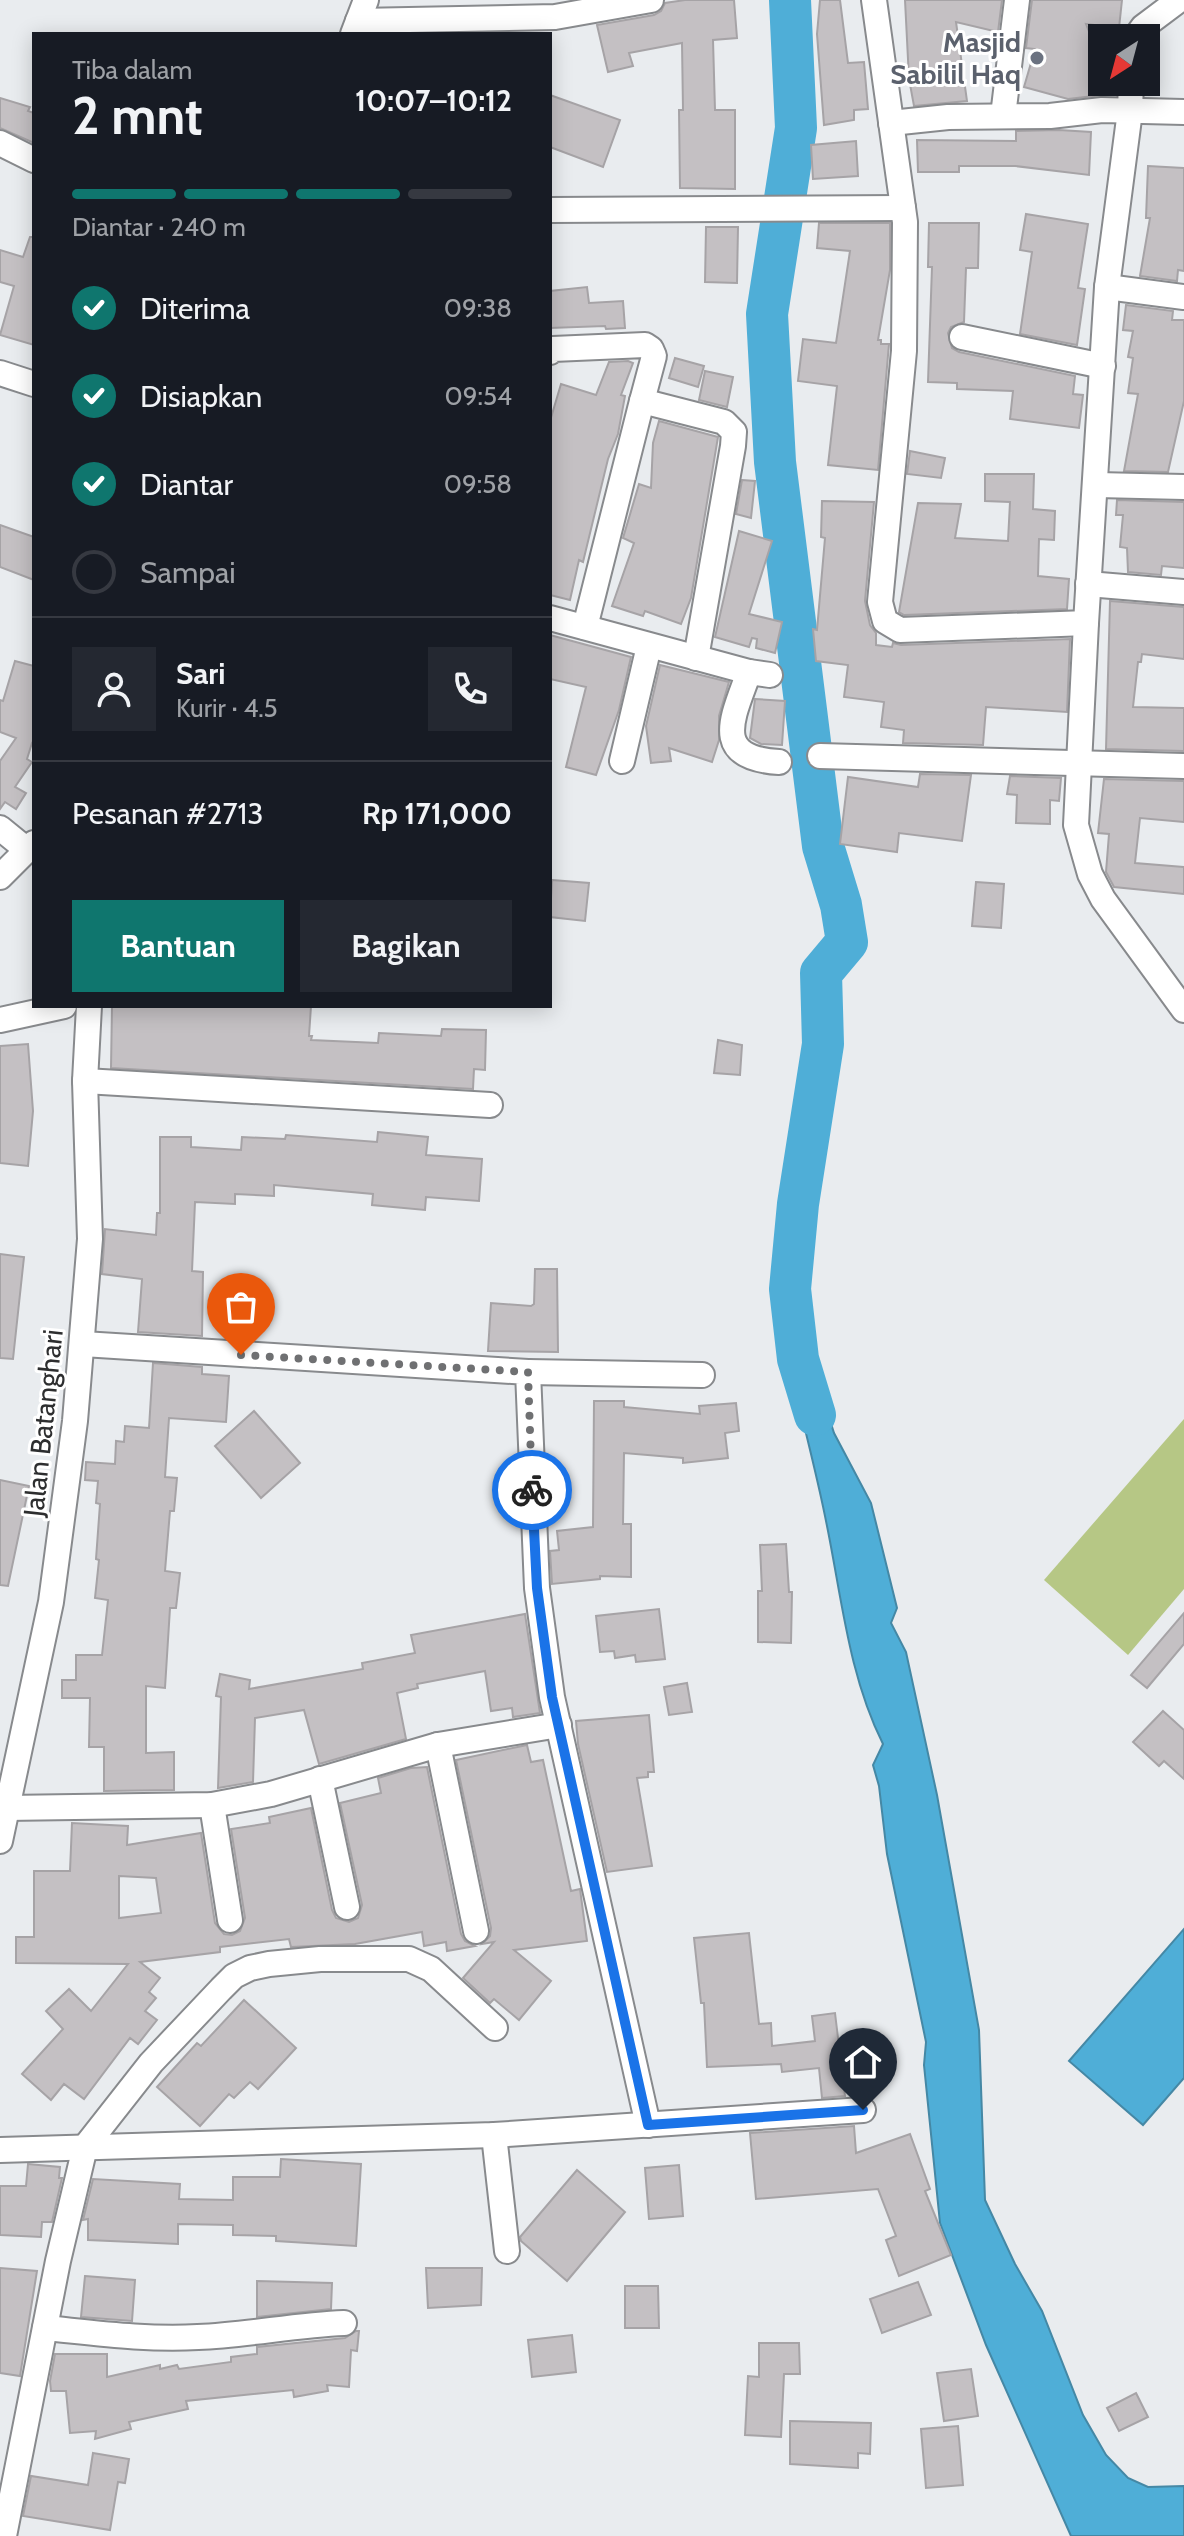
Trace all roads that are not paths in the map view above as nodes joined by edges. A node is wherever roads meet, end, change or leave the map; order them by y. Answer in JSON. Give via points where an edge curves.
{"nodes":[{"id":1,"x":651,"y":0,"type":"edge"},
{"id":2,"x":874,"y":0,"type":"edge"},
{"id":3,"x":1017,"y":0,"type":"edge"},
{"id":4,"x":1179,"y":0,"type":"edge"},
{"id":5,"x":359,"y":18,"type":"edge"},
{"id":6,"x":1147,"y":24,"type":"edge"},
{"id":7,"x":1131,"y":96,"type":"edge"},
{"id":8,"x":1130,"y":111,"type":"junction"},
{"id":9,"x":1184,"y":112,"type":"edge"},
{"id":10,"x":1003,"y":116,"type":"junction"},
{"id":11,"x":891,"y":123,"type":"junction"},
{"id":12,"x":0,"y":143,"type":"edge"},
{"id":13,"x":32,"y":159,"type":"edge"},
{"id":14,"x":903,"y":208,"type":"junction"},
{"id":15,"x":552,"y":210,"type":"edge"},
{"id":16,"x":1107,"y":287,"type":"junction"},
{"id":17,"x":1184,"y":297,"type":"edge"},
{"id":18,"x":962,"y":337,"type":"dead end"},
{"id":19,"x":552,"y":350,"type":"edge"},
{"id":20,"x":1103,"y":366,"type":"junction"},
{"id":21,"x":0,"y":373,"type":"edge"},
{"id":22,"x":32,"y":383,"type":"edge"},
{"id":23,"x":642,"y":401,"type":"junction"},
{"id":24,"x":1097,"y":485,"type":"junction"},
{"id":25,"x":1184,"y":487,"type":"edge"},
{"id":26,"x":1088,"y":584,"type":"junction"},
{"id":27,"x":1184,"y":592,"type":"edge"},
{"id":28,"x":552,"y":619,"type":"edge"},
{"id":29,"x":1086,"y":623,"type":"junction"},
{"id":30,"x":585,"y":627,"type":"junction"},
{"id":31,"x":649,"y":646,"type":"junction"},
{"id":32,"x":696,"y":658,"type":"junction"},
{"id":33,"x":820,"y":756,"type":"dead end"},
{"id":34,"x":622,"y":761,"type":"dead end"},
{"id":35,"x":779,"y":762,"type":"dead end"},
{"id":36,"x":1079,"y":762,"type":"junction"},
{"id":37,"x":1184,"y":766,"type":"edge"},
{"id":38,"x":0,"y":828,"type":"edge"},
{"id":39,"x":30,"y":846,"type":"edge"},
{"id":40,"x":0,"y":877,"type":"edge"},
{"id":41,"x":55,"y":1008,"type":"edge"},
{"id":42,"x":89,"y":1008,"type":"edge"},
{"id":43,"x":1184,"y":1010,"type":"edge"},
{"id":44,"x":0,"y":1020,"type":"edge"},
{"id":45,"x":85,"y":1081,"type":"junction"},
{"id":46,"x":490,"y":1105,"type":"dead end"},
{"id":47,"x":83,"y":1344,"type":"junction"},
{"id":48,"x":528,"y":1372,"type":"junction"},
{"id":49,"x":702,"y":1375,"type":"dead end"},
{"id":50,"x":559,"y":1725,"type":"junction"},
{"id":51,"x":438,"y":1745,"type":"junction"},
{"id":52,"x":320,"y":1779,"type":"junction"},
{"id":53,"x":212,"y":1805,"type":"junction"},
{"id":54,"x":6,"y":1808,"type":"junction"},
{"id":55,"x":0,"y":1841,"type":"edge"},
{"id":56,"x":347,"y":1907,"type":"dead end"},
{"id":57,"x":230,"y":1920,"type":"dead end"},
{"id":58,"x":476,"y":1931,"type":"dead end"},
{"id":59,"x":495,"y":2028,"type":"dead end"},
{"id":60,"x":863,"y":2110,"type":"dead end"},
{"id":61,"x":648,"y":2125,"type":"junction"},
{"id":62,"x":494,"y":2135,"type":"junction"},
{"id":63,"x":85,"y":2147,"type":"junction"},
{"id":64,"x":0,"y":2150,"type":"edge"},
{"id":65,"x":507,"y":2251,"type":"dead end"},
{"id":66,"x":344,"y":2323,"type":"dead end"},
{"id":67,"x":45,"y":2328,"type":"junction"},
{"id":68,"x":4,"y":2536,"type":"edge"}],
"edges":[{"from":1,"to":5,"type":"street","via":[[555,17]]},
{"from":2,"to":11,"type":"street"},
{"from":3,"to":10,"type":"street"},
{"from":4,"to":6,"type":"street"},
{"from":7,"to":8,"type":"street"},
{"from":8,"to":9,"type":"street"},
{"from":8,"to":10,"type":"street"},
{"from":8,"to":16,"type":"street"},
{"from":10,"to":11,"type":"street"},
{"from":11,"to":14,"type":"street"},
{"from":12,"to":13,"type":"street"},
{"from":14,"to":15,"type":"street"},
{"from":14,"to":29,"type":"street","via":[[904,351],[880,602],[885,621],[900,630]]},
{"from":16,"to":17,"type":"street"},
{"from":16,"to":20,"type":"street"},
{"from":18,"to":20,"type":"street"},
{"from":19,"to":23,"type":"street","via":[[645,345],[654,356]]},
{"from":20,"to":24,"type":"street"},
{"from":21,"to":22,"type":"street"},
{"from":23,"to":30,"type":"street"},
{"from":23,"to":32,"type":"street","via":[[724,422],[734,432]]},
{"from":24,"to":25,"type":"street"},
{"from":24,"to":26,"type":"street"},
{"from":26,"to":27,"type":"street"},
{"from":26,"to":29,"type":"street"},
{"from":28,"to":30,"type":"street"},
{"from":29,"to":36,"type":"street"},
{"from":30,"to":31,"type":"street"},
{"from":31,"to":32,"type":"street"},
{"from":31,"to":34,"type":"street"},
{"from":32,"to":35,"type":"street","via":[[759,674],[730,725],[734,742],[745,754]]},
{"from":33,"to":36,"type":"street"},
{"from":36,"to":37,"type":"street"},
{"from":36,"to":43,"type":"street","via":[[1076,825],[1090,874]]},
{"from":38,"to":39,"type":"street"},
{"from":39,"to":40,"type":"street"},
{"from":41,"to":44,"type":"street"},
{"from":42,"to":45,"type":"street","name":"Jalan Batanghari"},
{"from":45,"to":46,"type":"street"},
{"from":45,"to":47,"type":"street","name":"Jalan Batanghari","via":[[90,1228]]},
{"from":47,"to":48,"type":"street"},
{"from":47,"to":54,"type":"street","name":"Jalan Batanghari","via":[[51,1602]]},
{"from":48,"to":49,"type":"street"},
{"from":48,"to":50,"type":"street","via":[[537,1588]]},
{"from":50,"to":51,"type":"street"},
{"from":50,"to":61,"type":"street"},
{"from":51,"to":52,"type":"street"},
{"from":51,"to":58,"type":"street"},
{"from":52,"to":53,"type":"street"},
{"from":52,"to":56,"type":"street"},
{"from":53,"to":54,"type":"street"},
{"from":53,"to":57,"type":"street"},
{"from":54,"to":55,"type":"street","name":"Jalan Batanghari"},
{"from":59,"to":63,"type":"street","via":[[431,1969],[409,1959],[320,1959],[250,1968],[234,1976],[151,2063]]},
{"from":60,"to":61,"type":"street"},
{"from":61,"to":62,"type":"street"},
{"from":62,"to":63,"type":"street"},
{"from":62,"to":65,"type":"street"},
{"from":63,"to":64,"type":"street"},
{"from":63,"to":67,"type":"street"},
{"from":66,"to":67,"type":"street","via":[[157,2338]]},
{"from":67,"to":68,"type":"street"}]}
